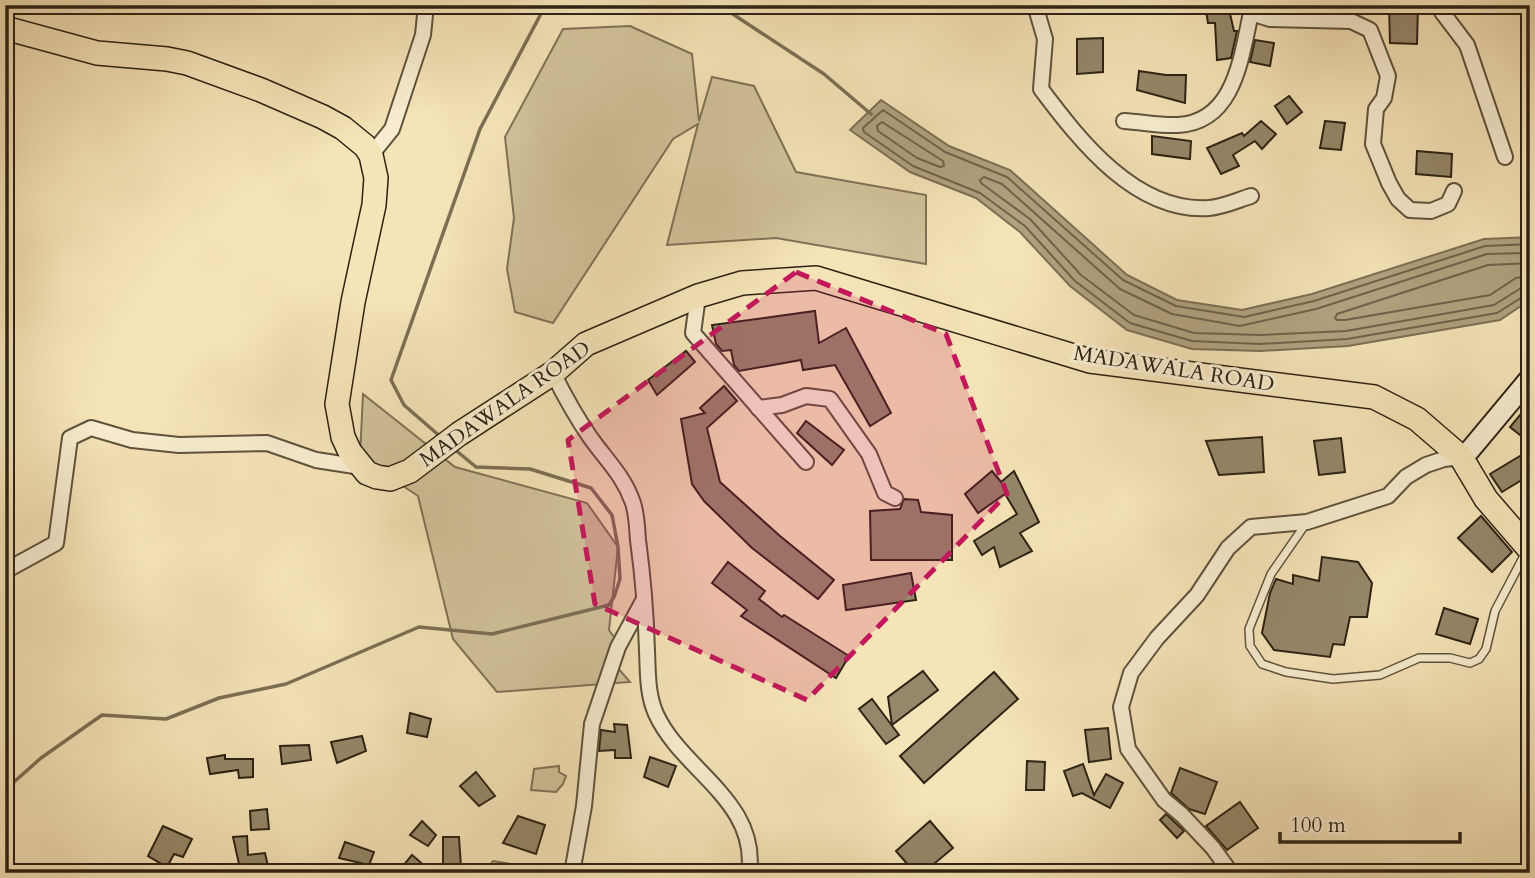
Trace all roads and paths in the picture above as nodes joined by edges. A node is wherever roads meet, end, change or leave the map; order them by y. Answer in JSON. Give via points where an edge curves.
{"nodes":[{"id":1,"x":426,"y":5,"type":"edge"},
{"id":2,"x":1035,"y":5,"type":"edge"},
{"id":3,"x":1440,"y":5,"type":"edge"},
{"id":4,"x":1250,"y":9,"type":"edge"},
{"id":5,"x":5,"y":28,"type":"edge"},
{"id":6,"x":1124,"y":121,"type":"dead end"},
{"id":7,"x":371,"y":155,"type":"junction"},
{"id":8,"x":1506,"y":158,"type":"dead end"},
{"id":9,"x":1454,"y":191,"type":"dead end"},
{"id":10,"x":1251,"y":197,"type":"dead end"},
{"id":11,"x":698,"y":296,"type":"junction"},
{"id":12,"x":553,"y":373,"type":"junction"},
{"id":13,"x":1530,"y":378,"type":"edge"},
{"id":14,"x":758,"y":408,"type":"junction"},
{"id":15,"x":1461,"y":457,"type":"junction"},
{"id":16,"x":806,"y":462,"type":"dead end"},
{"id":17,"x":361,"y":467,"type":"junction"},
{"id":18,"x":895,"y":498,"type":"dead end"},
{"id":19,"x":1307,"y":522,"type":"junction"},
{"id":20,"x":1529,"y":549,"type":"edge"},
{"id":21,"x":5,"y":571,"type":"edge"},
{"id":22,"x":645,"y":597,"type":"junction"},
{"id":23,"x":572,"y":873,"type":"edge"},
{"id":24,"x":749,"y":873,"type":"edge"},
{"id":25,"x":1231,"y":873,"type":"edge"}],
"edges":[{"from":1,"to":7,"type":"street","via":[[423,35],[392,129]]},
{"from":2,"to":10,"type":"street","via":[[1045,39],[1041,89],[1117,176],[1146,194],[1177,205],[1210,208]]},
{"from":3,"to":8,"type":"street","via":[[1467,45]]},
{"from":4,"to":6,"type":"street","via":[[1235,80],[1217,110],[1179,125]]},
{"from":4,"to":9,"type":"street","via":[[1270,19],[1351,22],[1370,30],[1388,76],[1384,98],[1376,109],[1373,144],[1389,183],[1410,210],[1431,211],[1448,204]]},
{"from":5,"to":7,"type":"main road","via":[[97,53],[187,63],[323,117],[360,139]]},
{"from":7,"to":17,"type":"main road","via":[[376,178],[374,205],[337,404],[343,436]]},
{"from":11,"to":12,"type":"main road","name":"MADAWALA ROAD","via":[[586,344]]},
{"from":11,"to":14,"type":"street","via":[[693,333]]},
{"from":11,"to":15,"type":"main road","name":"MADAWALA ROAD","via":[[742,283],[816,278],[1090,361],[1374,397],[1417,418]]},
{"from":12,"to":17,"type":"main road","name":"MADAWALA ROAD","via":[[410,471],[390,479]]},
{"from":12,"to":22,"type":"street","via":[[591,439],[617,470],[634,505]]},
{"from":13,"to":15,"type":"main road"},
{"from":14,"to":16,"type":"street"},
{"from":14,"to":18,"type":"street","via":[[806,397],[830,398],[869,454],[885,493]]},
{"from":15,"to":19,"type":"street","via":[[1426,465],[1388,496]]},
{"from":15,"to":20,"type":"main road","name":"MADAWALA ROAD","via":[[1486,499]]},
{"from":17,"to":21,"type":"street","via":[[316,460],[267,443],[179,445],[132,440],[91,428],[70,438],[56,543]]},
{"from":19,"to":20,"type":"lane","via":[[1271,574],[1249,629],[1250,646],[1262,664],[1333,679],[1380,675],[1419,658],[1470,663],[1479,659],[1495,611]]},
{"from":19,"to":25,"type":"street","via":[[1251,527],[1228,548],[1197,595],[1131,673],[1121,707],[1128,749],[1164,800],[1213,848]]},
{"from":22,"to":23,"type":"street","via":[[618,647],[592,724]]},
{"from":22,"to":24,"type":"street","via":[[649,692],[656,713],[673,744],[730,802],[741,820],[751,861]]}]}
